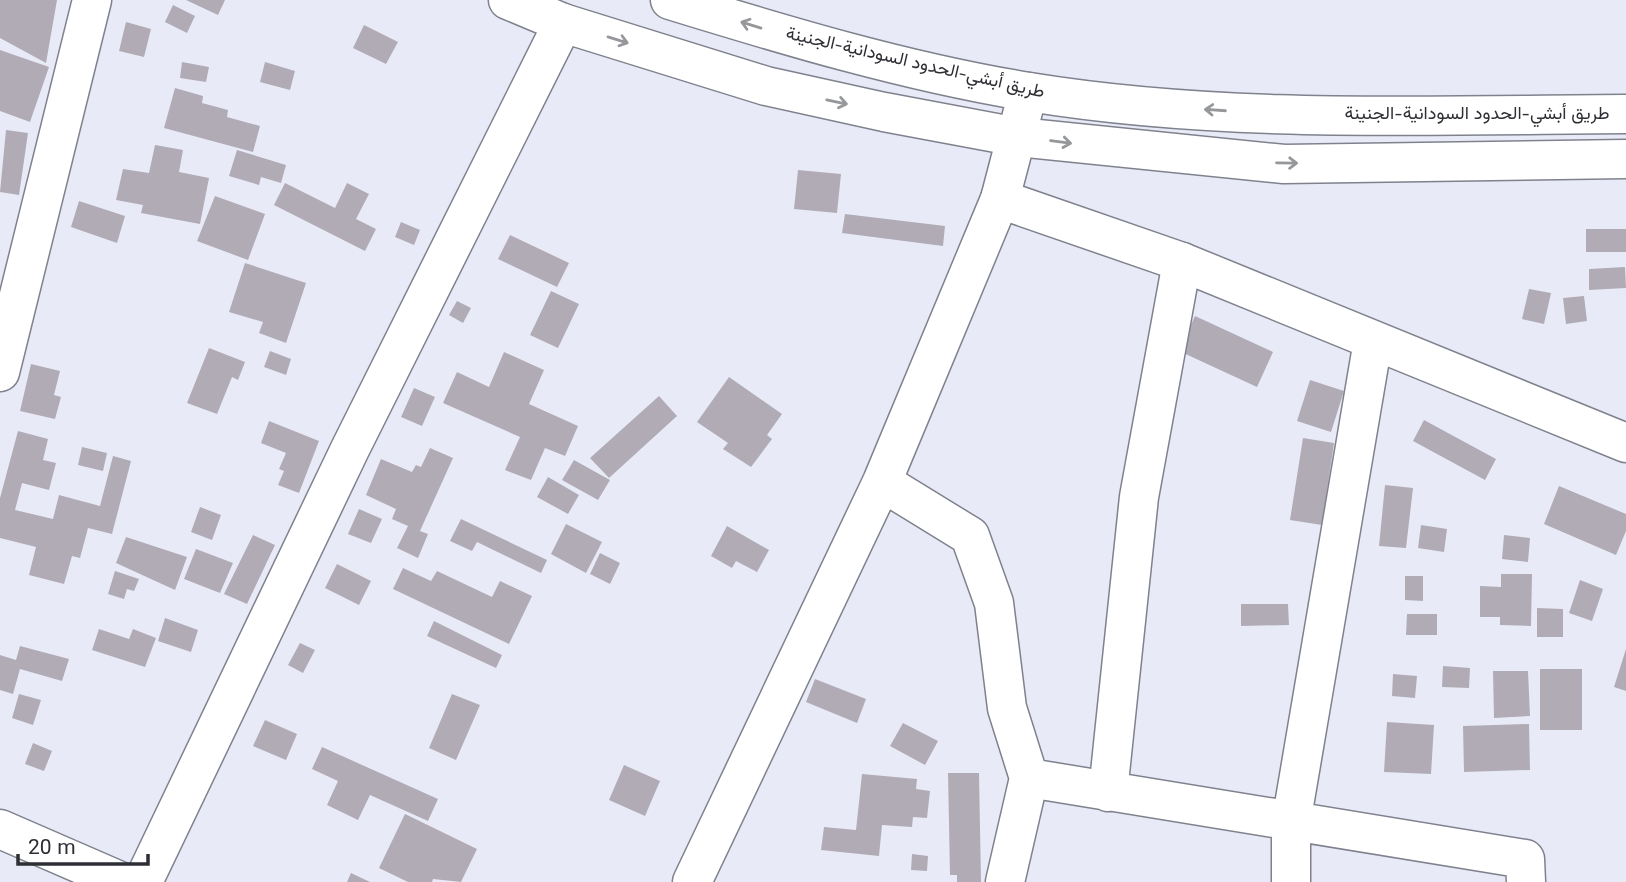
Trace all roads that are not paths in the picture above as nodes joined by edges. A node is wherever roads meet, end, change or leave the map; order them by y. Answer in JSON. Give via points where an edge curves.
{"nodes":[{"id":1,"x":92,"y":0,"type":"edge"},
{"id":2,"x":508,"y":0,"type":"edge"},
{"id":3,"x":670,"y":0,"type":"edge"},
{"id":4,"x":563,"y":23,"type":"junction"},
{"id":5,"x":1028,"y":92,"type":"junction"},
{"id":6,"x":1626,"y":114,"type":"edge"},
{"id":7,"x":1018,"y":136,"type":"junction"},
{"id":8,"x":1626,"y":159,"type":"edge"},
{"id":9,"x":1000,"y":200,"type":"junction"},
{"id":10,"x":1182,"y":262,"type":"junction"},
{"id":11,"x":1373,"y":341,"type":"junction"},
{"id":12,"x":0,"y":372,"type":"edge"},
{"id":13,"x":1626,"y":443,"type":"edge"},
{"id":14,"x":882,"y":482,"type":"junction"},
{"id":15,"x":1029,"y":778,"type":"junction"},
{"id":16,"x":1108,"y":792,"type":"junction"},
{"id":17,"x":1291,"y":823,"type":"junction"},
{"id":18,"x":0,"y":829,"type":"edge"},
{"id":19,"x":122,"y":882,"type":"edge"},
{"id":20,"x":143,"y":882,"type":"edge"},
{"id":21,"x":692,"y":882,"type":"edge"},
{"id":22,"x":1005,"y":882,"type":"edge"},
{"id":23,"x":1291,"y":882,"type":"edge"},
{"id":24,"x":1526,"y":882,"type":"edge"}],
"edges":[{"from":1,"to":12,"type":"main road"},
{"from":2,"to":4,"type":"main road"},
{"from":5,"to":3,"type":"main road","name":"طريق أبشي-الحدود السودانية-الجنينة","one_way":true,"via":[[789,37]]},
{"from":4,"to":7,"type":"main road","one_way":true,"via":[[766,86]]},
{"from":4,"to":20,"type":"main road","via":[[356,437]]},
{"from":6,"to":5,"type":"main road","name":"طريق أبشي-الحدود السودانية-الجنينة","one_way":true,"via":[[1289,115]]},
{"from":5,"to":7,"type":"main road"},
{"from":7,"to":8,"type":"main road","one_way":true,"via":[[1283,164]]},
{"from":7,"to":9,"type":"main road"},
{"from":9,"to":10,"type":"main road"},
{"from":9,"to":14,"type":"main road"},
{"from":10,"to":11,"type":"main road"},
{"from":10,"to":16,"type":"main road","via":[[1139,497]]},
{"from":11,"to":13,"type":"main road"},
{"from":11,"to":17,"type":"main road"},
{"from":14,"to":15,"type":"main road","via":[[970,536],[994,603],[1007,708]]},
{"from":14,"to":21,"type":"main road"},
{"from":15,"to":16,"type":"main road"},
{"from":15,"to":22,"type":"main road"},
{"from":16,"to":17,"type":"main road"},
{"from":17,"to":23,"type":"main road"},
{"from":17,"to":24,"type":"main road","via":[[1525,859]]},
{"from":18,"to":19,"type":"main road"}]}
